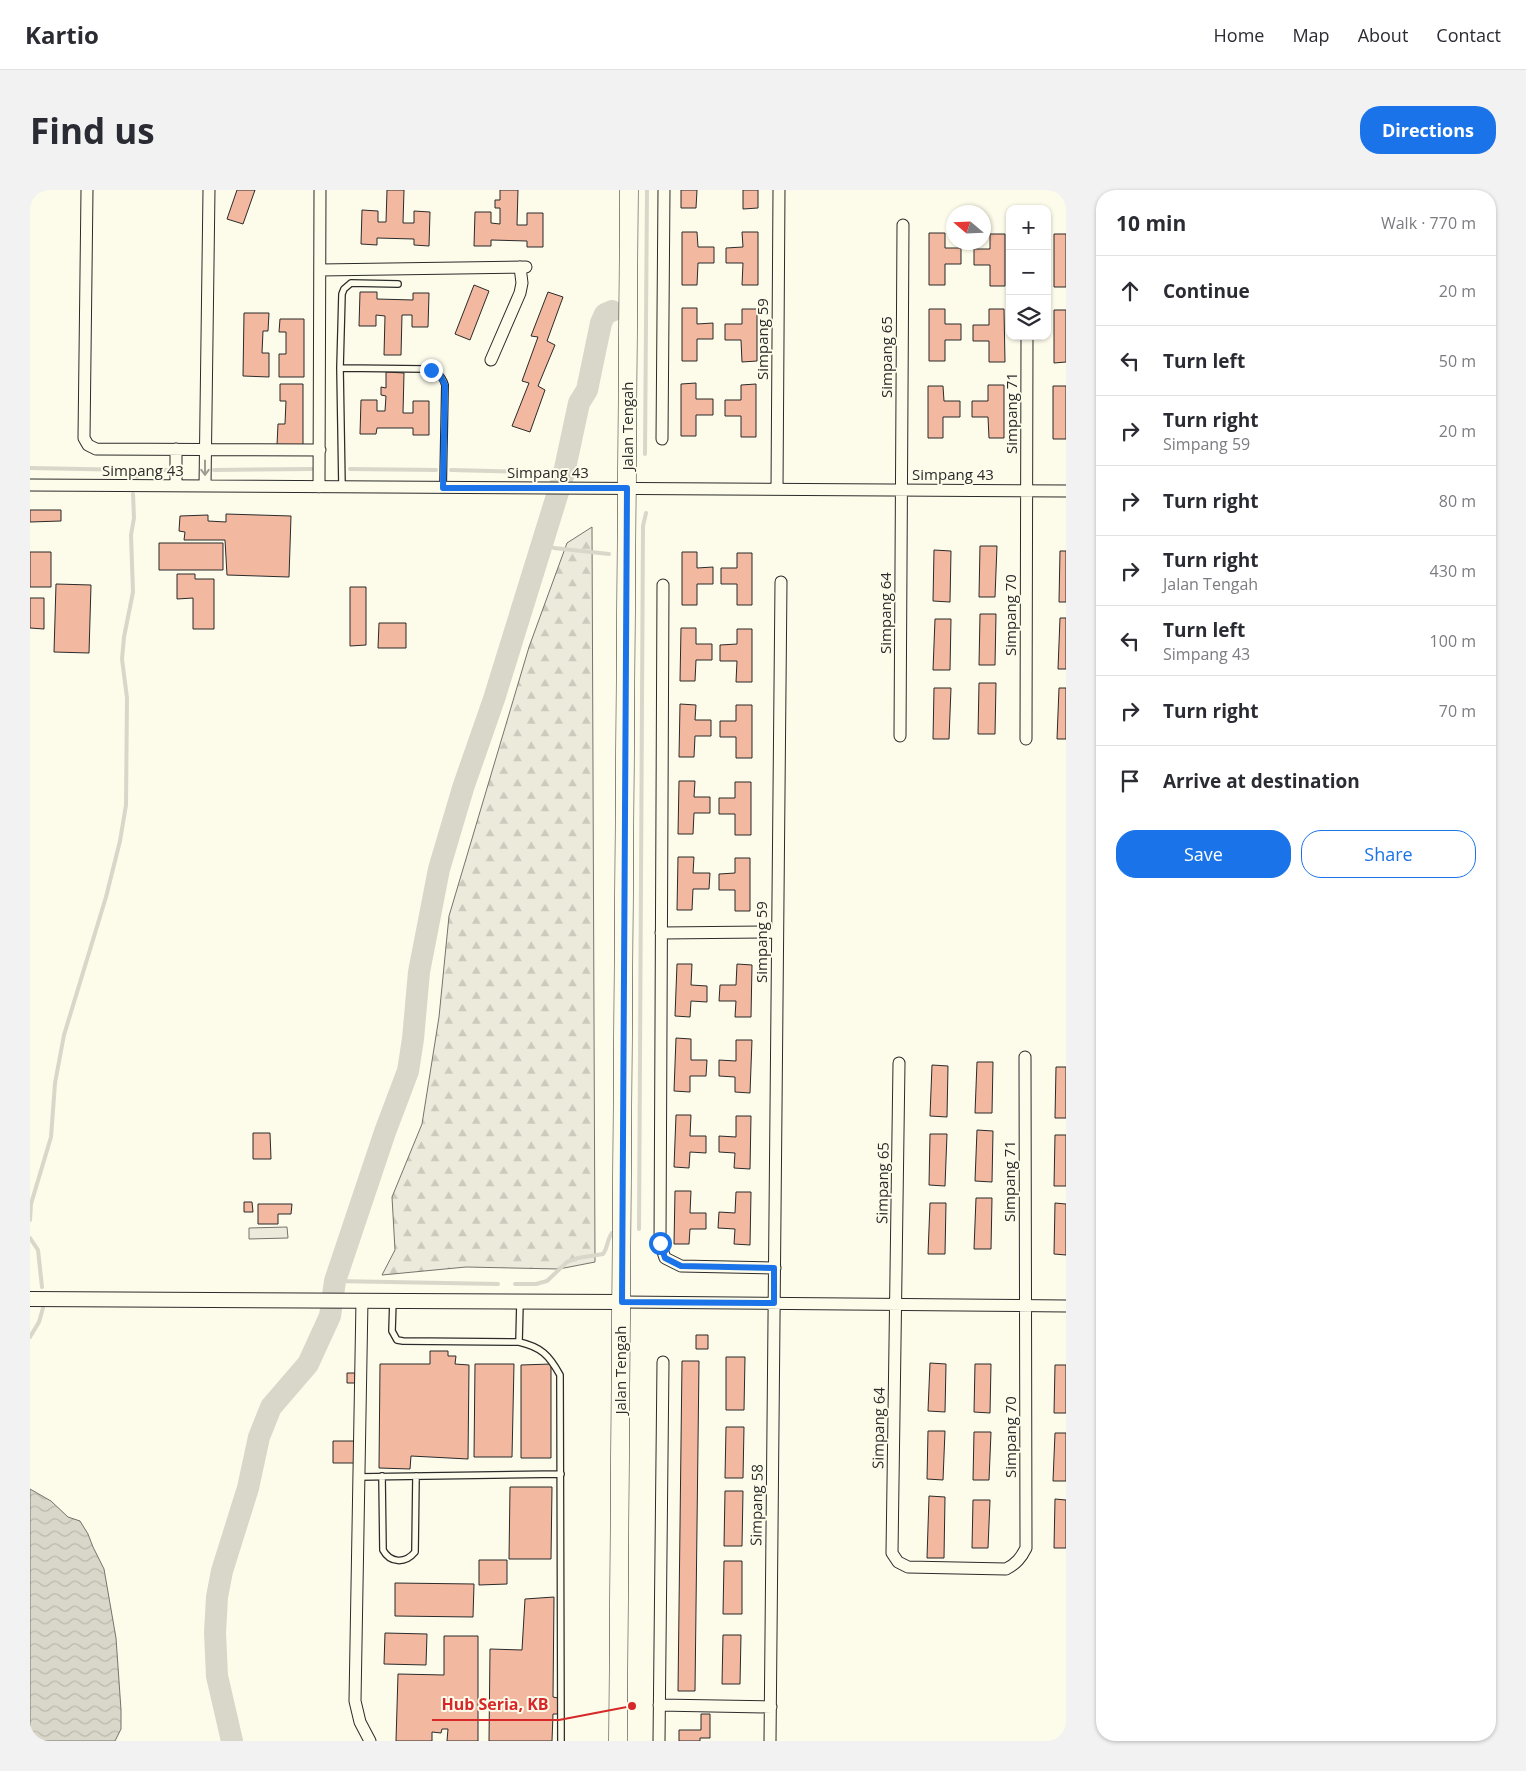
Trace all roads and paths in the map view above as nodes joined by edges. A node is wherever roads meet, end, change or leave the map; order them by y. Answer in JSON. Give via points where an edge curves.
{"nodes":[{"id":1,"x":86,"y":190,"type":"edge"},
{"id":2,"x":210,"y":190,"type":"edge"},
{"id":3,"x":320,"y":190,"type":"edge"},
{"id":4,"x":629,"y":190,"type":"edge"},
{"id":5,"x":664,"y":190,"type":"edge"},
{"id":6,"x":779,"y":190,"type":"edge"},
{"id":7,"x":904,"y":224,"type":"dead end"},
{"id":8,"x":320,"y":270,"type":"junction"},
{"id":9,"x":362,"y":270,"type":"junction"},
{"id":10,"x":362,"y":283,"type":"junction"},
{"id":11,"x":398,"y":284,"type":"dead end"},
{"id":12,"x":1027,"y":340,"type":"edge"},
{"id":13,"x":491,"y":360,"type":"dead end"},
{"id":14,"x":340,"y":368,"type":"junction"},
{"id":15,"x":662,"y":439,"type":"dead end"},
{"id":16,"x":176,"y":449,"type":"junction"},
{"id":17,"x":206,"y":450,"type":"junction"},
{"id":18,"x":320,"y":450,"type":"junction"},
{"id":19,"x":30,"y":486,"type":"edge"},
{"id":20,"x":176,"y":486,"type":"junction"},
{"id":21,"x":206,"y":486,"type":"junction"},
{"id":22,"x":320,"y":487,"type":"junction"},
{"id":23,"x":342,"y":487,"type":"junction"},
{"id":24,"x":443,"y":488,"type":"junction"},
{"id":25,"x":627,"y":488,"type":"junction"},
{"id":26,"x":777,"y":489,"type":"junction"},
{"id":27,"x":902,"y":490,"type":"junction"},
{"id":28,"x":1027,"y":490,"type":"junction"},
{"id":29,"x":1066,"y":491,"type":"edge"},
{"id":30,"x":780,"y":582,"type":"dead end"},
{"id":31,"x":663,"y":585,"type":"dead end"},
{"id":32,"x":900,"y":736,"type":"dead end"},
{"id":33,"x":1026,"y":739,"type":"dead end"},
{"id":34,"x":777,"y":932,"type":"junction"},
{"id":35,"x":661,"y":933,"type":"junction"},
{"id":36,"x":1025,"y":1057,"type":"dead end"},
{"id":37,"x":900,"y":1063,"type":"dead end"},
{"id":38,"x":774,"y":1268,"type":"junction"},
{"id":39,"x":30,"y":1299,"type":"edge"},
{"id":40,"x":362,"y":1300,"type":"junction"},
{"id":41,"x":393,"y":1300,"type":"junction"},
{"id":42,"x":520,"y":1301,"type":"junction"},
{"id":43,"x":622,"y":1302,"type":"junction"},
{"id":44,"x":774,"y":1303,"type":"junction"},
{"id":45,"x":896,"y":1304,"type":"junction"},
{"id":46,"x":1026,"y":1305,"type":"junction"},
{"id":47,"x":1066,"y":1306,"type":"edge"},
{"id":48,"x":519,"y":1342,"type":"junction"},
{"id":49,"x":663,"y":1362,"type":"dead end"},
{"id":50,"x":561,"y":1474,"type":"junction"},
{"id":51,"x":382,"y":1476,"type":"junction"},
{"id":52,"x":416,"y":1476,"type":"junction"},
{"id":53,"x":358,"y":1477,"type":"junction"},
{"id":54,"x":1015,"y":1564,"type":"joint"},
{"id":55,"x":659,"y":1705,"type":"junction"},
{"id":56,"x":770,"y":1707,"type":"junction"},
{"id":57,"x":370,"y":1741,"type":"edge"},
{"id":58,"x":562,"y":1741,"type":"edge"},
{"id":59,"x":618,"y":1741,"type":"edge"},
{"id":60,"x":658,"y":1741,"type":"edge"},
{"id":61,"x":770,"y":1741,"type":"edge"}],
"edges":[{"from":1,"to":16,"type":"street","via":[[84,438],[96,449]]},
{"from":2,"to":17,"type":"street"},
{"from":3,"to":8,"type":"street"},
{"from":4,"to":25,"type":"main road","name":"Jalan Tengah"},
{"from":5,"to":15,"type":"street"},
{"from":6,"to":26,"type":"street","name":"Simpang 59"},
{"from":7,"to":27,"type":"street","name":"Simpang 65"},
{"from":8,"to":9,"type":"street"},
{"from":8,"to":18,"type":"street"},
{"from":9,"to":10,"type":"lane"},
{"from":9,"to":13,"type":"street","via":[[523,267],[520,293]]},
{"from":10,"to":11,"type":"lane"},
{"from":10,"to":14,"type":"lane","via":[[351,283],[342,294]]},
{"from":12,"to":28,"type":"street","name":"Simpang 71"},
{"from":14,"to":23,"type":"lane"},
{"from":14,"to":24,"type":"lane","via":[[426,369],[440,375],[445,385]]},
{"from":16,"to":17,"type":"street"},
{"from":16,"to":20,"type":"street"},
{"from":17,"to":18,"type":"street"},
{"from":17,"to":21,"type":"street","one_way":true},
{"from":18,"to":22,"type":"street"},
{"from":19,"to":20,"type":"street","name":"Simpang 43"},
{"from":20,"to":21,"type":"street","name":"Simpang 43"},
{"from":21,"to":22,"type":"street","name":"Simpang 43"},
{"from":22,"to":23,"type":"street","name":"Simpang 43"},
{"from":23,"to":24,"type":"street","name":"Simpang 43"},
{"from":24,"to":25,"type":"street","name":"Simpang 43"},
{"from":25,"to":26,"type":"street","name":"Simpang 43"},
{"from":25,"to":43,"type":"main road","name":"Jalan Tengah"},
{"from":26,"to":27,"type":"street","name":"Simpang 43"},
{"from":27,"to":28,"type":"street","name":"Simpang 43"},
{"from":27,"to":32,"type":"street","name":"Simpang 64"},
{"from":28,"to":29,"type":"street","name":"Simpang 43"},
{"from":28,"to":33,"type":"street","name":"Simpang 70"},
{"from":30,"to":34,"type":"street","name":"Simpang 59"},
{"from":31,"to":35,"type":"street"},
{"from":34,"to":35,"type":"street"},
{"from":34,"to":38,"type":"street","name":"Simpang 59"},
{"from":35,"to":38,"type":"street","via":[[660,1243],[665,1258],[681,1266]]},
{"from":36,"to":46,"type":"street","name":"Simpang 71"},
{"from":37,"to":45,"type":"street","name":"Simpang 65"},
{"from":38,"to":44,"type":"street","name":"Simpang 59"},
{"from":39,"to":40,"type":"street"},
{"from":40,"to":41,"type":"street"},
{"from":40,"to":53,"type":"street"},
{"from":41,"to":42,"type":"street"},
{"from":41,"to":48,"type":"lane","via":[[393,1334],[400,1341]]},
{"from":42,"to":43,"type":"street"},
{"from":42,"to":48,"type":"lane"},
{"from":43,"to":44,"type":"street"},
{"from":43,"to":59,"type":"main road","name":"Jalan Tengah"},
{"from":44,"to":45,"type":"street"},
{"from":44,"to":56,"type":"street","name":"Simpang 58"},
{"from":45,"to":46,"type":"street"},
{"from":45,"to":54,"type":"street","name":"Simpang 64","via":[[892,1553],[908,1568],[1006,1569]]},
{"from":46,"to":47,"type":"street"},
{"from":46,"to":54,"type":"street","name":"Simpang 70","via":[[1026,1548]]},
{"from":48,"to":50,"type":"lane","via":[[542,1350],[560,1375]]},
{"from":49,"to":55,"type":"street"},
{"from":50,"to":52,"type":"lane"},
{"from":50,"to":58,"type":"lane"},
{"from":51,"to":52,"type":"lane"},
{"from":51,"to":52,"type":"lane","via":[[383,1550],[389,1558],[402,1561],[414,1552]]},
{"from":51,"to":53,"type":"lane"},
{"from":53,"to":57,"type":"street","via":[[355,1701],[360,1722]]},
{"from":55,"to":56,"type":"street"},
{"from":55,"to":60,"type":"street"},
{"from":56,"to":61,"type":"street","name":"Simpang 58"}]}
